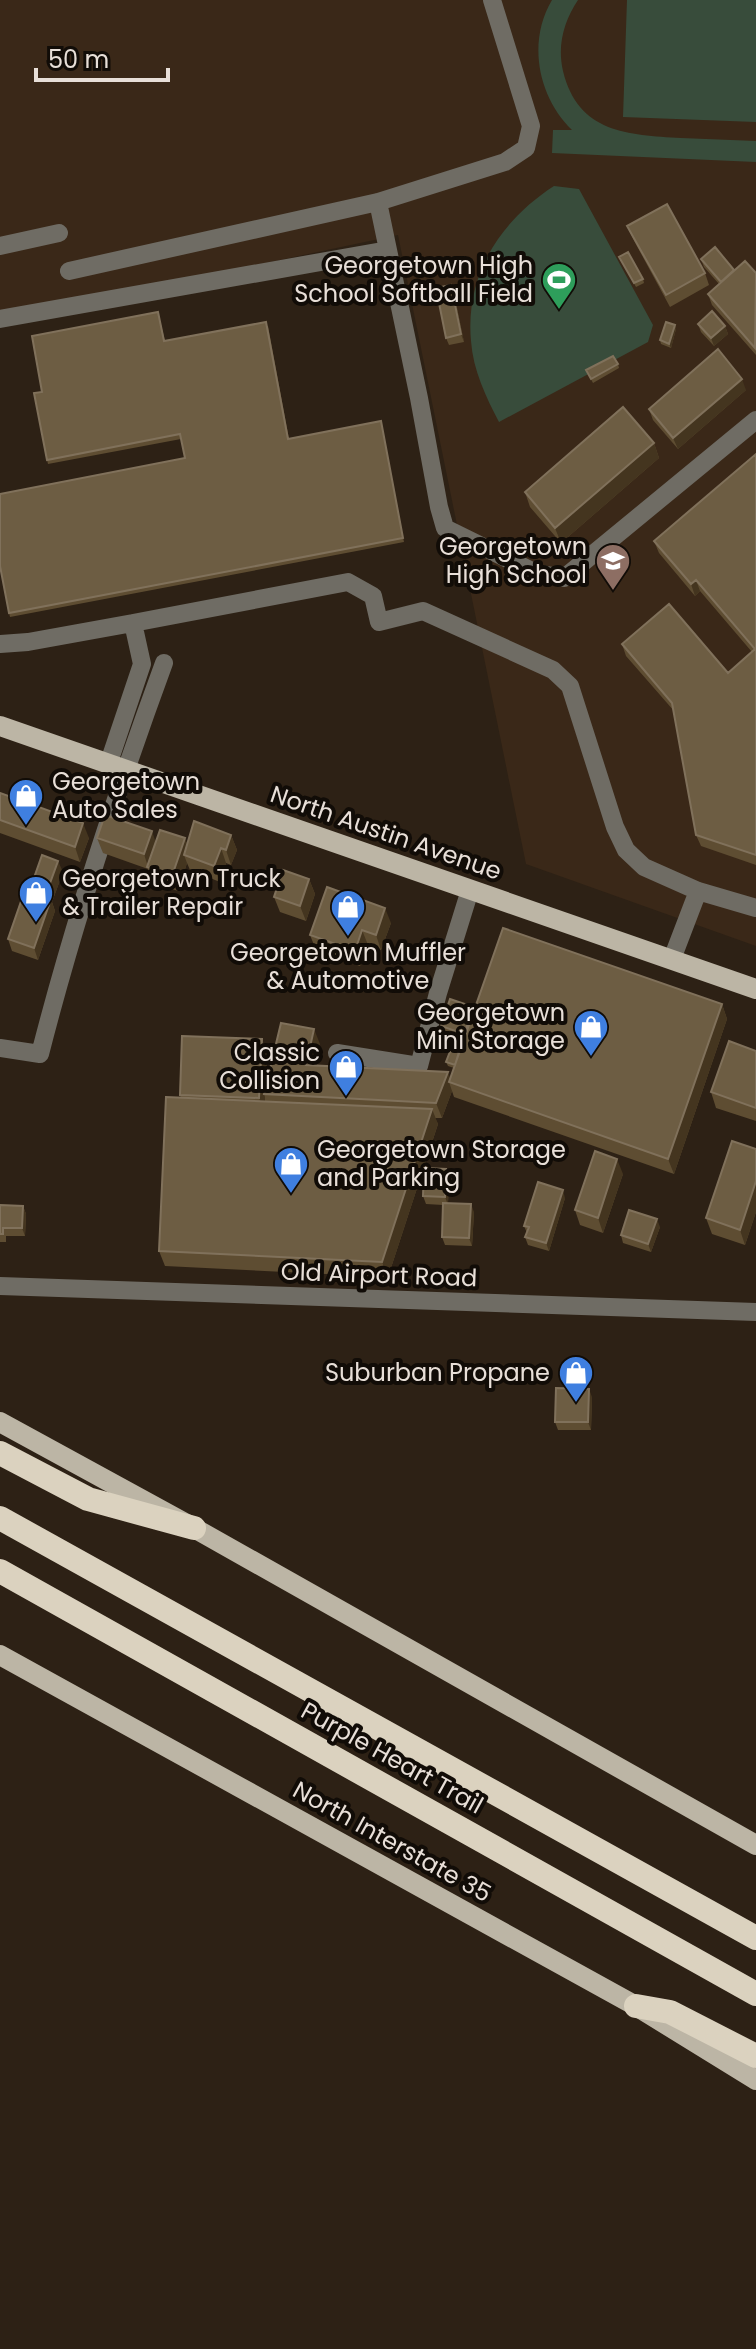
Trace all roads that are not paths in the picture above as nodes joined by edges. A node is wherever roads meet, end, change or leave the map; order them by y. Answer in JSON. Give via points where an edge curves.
{"nodes":[{"id":1,"x":492,"y":0,"type":"edge"},
{"id":2,"x":378,"y":202,"type":"junction"},
{"id":3,"x":59,"y":233,"type":"dead end"},
{"id":4,"x":0,"y":246,"type":"edge"},
{"id":5,"x":388,"y":250,"type":"junction"},
{"id":6,"x":69,"y":271,"type":"dead end"},
{"id":7,"x":0,"y":319,"type":"edge"},
{"id":8,"x":756,"y":420,"type":"edge"},
{"id":9,"x":133,"y":623,"type":"junction"},
{"id":10,"x":0,"y":644,"type":"edge"},
{"id":11,"x":164,"y":663,"type":"dead end"},
{"id":12,"x":0,"y":726,"type":"edge"},
{"id":13,"x":117,"y":768,"type":"junction"},
{"id":14,"x":470,"y":890,"type":"junction"},
{"id":15,"x":698,"y":891,"type":"junction"},
{"id":16,"x":756,"y":908,"type":"edge"},
{"id":17,"x":672,"y":959,"type":"junction"},
{"id":18,"x":756,"y":989,"type":"edge"},
{"id":19,"x":0,"y":1048,"type":"edge"},
{"id":20,"x":337,"y":1053,"type":"dead end"},
{"id":21,"x":0,"y":1286,"type":"edge"},
{"id":22,"x":756,"y":1312,"type":"edge"},
{"id":23,"x":0,"y":1422,"type":"edge"},
{"id":24,"x":0,"y":1453,"type":"edge"},
{"id":25,"x":0,"y":1518,"type":"edge"},
{"id":26,"x":194,"y":1528,"type":"junction"},
{"id":27,"x":0,"y":1571,"type":"edge"},
{"id":28,"x":0,"y":1655,"type":"edge"},
{"id":29,"x":756,"y":1845,"type":"edge"},
{"id":30,"x":756,"y":1938,"type":"edge"},
{"id":31,"x":756,"y":1994,"type":"edge"},
{"id":32,"x":636,"y":2006,"type":"junction"},
{"id":33,"x":756,"y":2056,"type":"edge"},
{"id":34,"x":756,"y":2080,"type":"edge"}],
"edges":[{"from":1,"to":2,"type":"street","via":[[531,126],[526,148],[505,162]]},
{"from":2,"to":5,"type":"street"},
{"from":2,"to":6,"type":"street"},
{"from":3,"to":4,"type":"street"},
{"from":5,"to":7,"type":"street"},
{"from":5,"to":8,"type":"street","via":[[445,528],[536,573],[564,578]]},
{"from":9,"to":10,"type":"street"},
{"from":9,"to":13,"type":"street","via":[[142,664]]},
{"from":9,"to":15,"type":"street","via":[[348,582],[373,596],[379,622],[423,611],[553,670],[570,686],[626,850],[644,867]]},
{"from":11,"to":13,"type":"street"},
{"from":12,"to":13,"type":"main road","name":"North Austin Avenue"},
{"from":13,"to":14,"type":"main road","name":"North Austin Avenue"},
{"from":13,"to":19,"type":"street","via":[[40,1054]]},
{"from":14,"to":17,"type":"main road","name":"North Austin Avenue"},
{"from":14,"to":20,"type":"street","via":[[419,1066]]},
{"from":15,"to":16,"type":"street"},
{"from":15,"to":17,"type":"street"},
{"from":17,"to":18,"type":"main road","name":"North Austin Avenue"},
{"from":21,"to":22,"type":"street","name":"Old Airport Road"},
{"from":23,"to":26,"type":"main road"},
{"from":24,"to":26,"type":"highway","via":[[88,1499]]},
{"from":25,"to":30,"type":"highway","name":"Purple Heart Trail"},
{"from":26,"to":29,"type":"main road"},
{"from":27,"to":31,"type":"highway","name":"Purple Heart Trail"},
{"from":28,"to":32,"type":"main road","name":"North Interstate 35"},
{"from":32,"to":33,"type":"highway","via":[[670,2012]]},
{"from":32,"to":34,"type":"main road","name":"North Interstate 35"}]}
